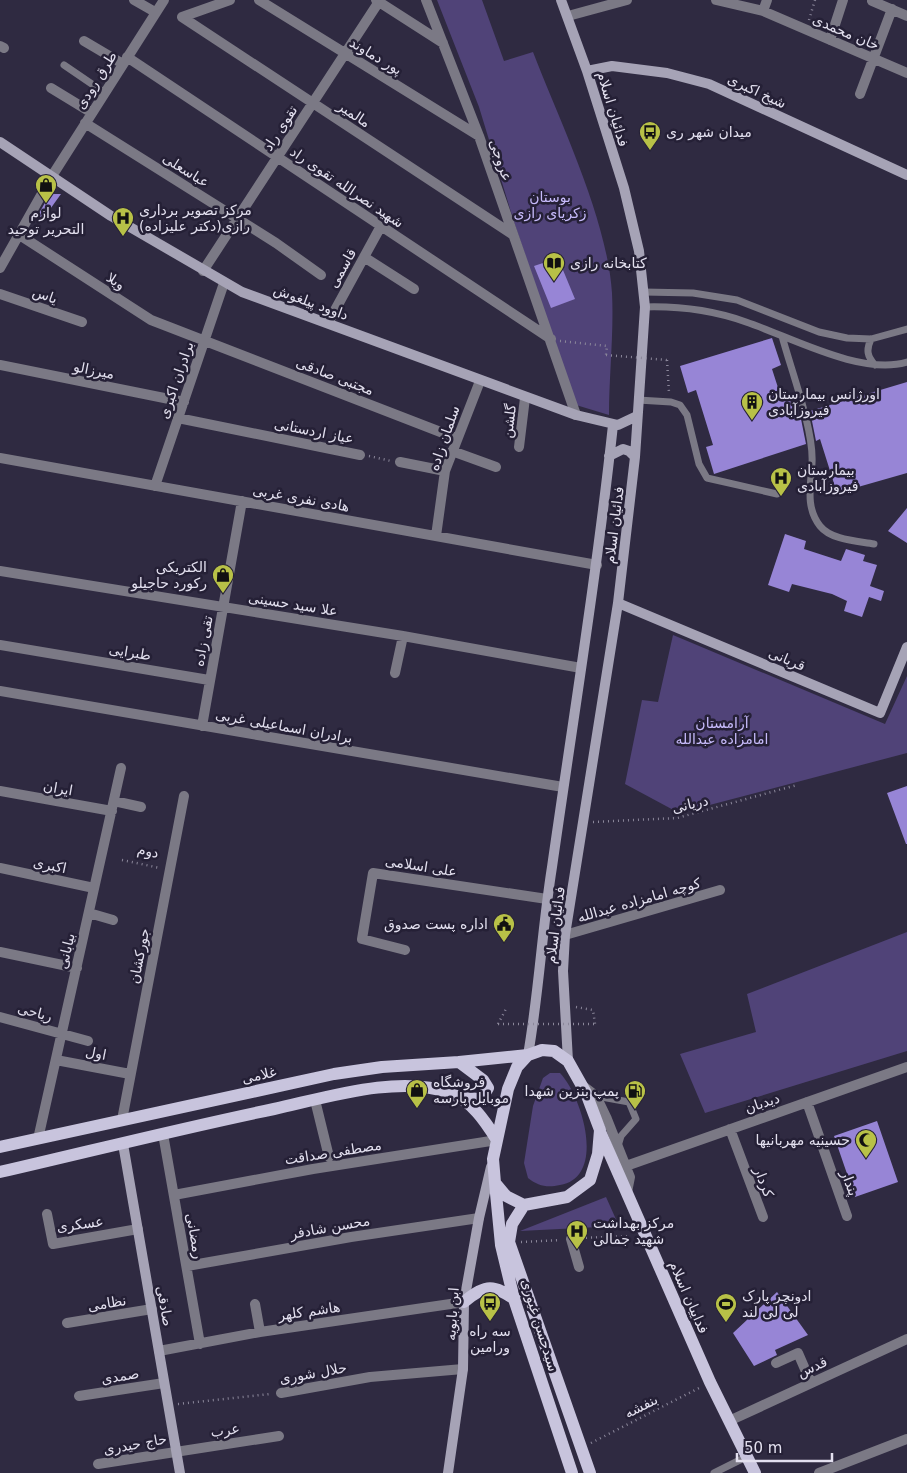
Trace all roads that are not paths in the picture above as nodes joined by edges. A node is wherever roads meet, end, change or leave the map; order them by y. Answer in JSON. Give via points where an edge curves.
{"nodes":[{"id":1,"x":134,"y":0,"type":"edge"},
{"id":2,"x":164,"y":0,"type":"edge"},
{"id":3,"x":230,"y":0,"type":"edge"},
{"id":4,"x":259,"y":0,"type":"edge"},
{"id":5,"x":426,"y":0,"type":"edge"},
{"id":6,"x":561,"y":0,"type":"edge"},
{"id":7,"x":627,"y":0,"type":"edge"},
{"id":8,"x":716,"y":0,"type":"edge"},
{"id":9,"x":767,"y":0,"type":"edge"},
{"id":10,"x":843,"y":0,"type":"edge"},
{"id":11,"x":872,"y":0,"type":"edge"},
{"id":12,"x":379,"y":1,"type":"edge"},
{"id":13,"x":892,"y":9,"type":"junction"},
{"id":14,"x":763,"y":11,"type":"junction"},
{"id":15,"x":155,"y":12,"type":"junction"},
{"id":16,"x":568,"y":16,"type":"junction"},
{"id":17,"x":907,"y":16,"type":"edge"},
{"id":18,"x":830,"y":40,"type":"junction"},
{"id":19,"x":84,"y":41,"type":"dead end"},
{"id":20,"x":443,"y":42,"type":"junction"},
{"id":21,"x":346,"y":53,"type":"junction"},
{"id":22,"x":873,"y":58,"type":"junction"},
{"id":23,"x":125,"y":61,"type":"junction"},
{"id":24,"x":64,"y":65,"type":"dead end"},
{"id":25,"x":586,"y":71,"type":"junction"},
{"id":26,"x":907,"y":73,"type":"edge"},
{"id":27,"x":51,"y":88,"type":"dead end"},
{"id":28,"x":105,"y":93,"type":"junction"},
{"id":29,"x":860,"y":94,"type":"dead end"},
{"id":30,"x":313,"y":103,"type":"junction"},
{"id":31,"x":92,"y":113,"type":"junction"},
{"id":32,"x":86,"y":123,"type":"junction"},
{"id":33,"x":479,"y":136,"type":"junction"},
{"id":34,"x":0,"y":142,"type":"edge"},
{"id":35,"x":277,"y":157,"type":"junction"},
{"id":36,"x":907,"y":175,"type":"edge"},
{"id":37,"x":52,"y":176,"type":"junction"},
{"id":38,"x":237,"y":219,"type":"junction"},
{"id":39,"x":381,"y":226,"type":"junction"},
{"id":40,"x":18,"y":234,"type":"junction"},
{"id":41,"x":512,"y":234,"type":"junction"},
{"id":42,"x":364,"y":257,"type":"junction"},
{"id":43,"x":0,"y":268,"type":"edge"},
{"id":44,"x":203,"y":271,"type":"junction"},
{"id":45,"x":321,"y":275,"type":"dead end"},
{"id":46,"x":224,"y":283,"type":"junction"},
{"id":47,"x":414,"y":289,"type":"dead end"},
{"id":48,"x":644,"y":292,"type":"junction"},
{"id":49,"x":0,"y":294,"type":"edge"},
{"id":50,"x":645,"y":307,"type":"junction"},
{"id":51,"x":82,"y":322,"type":"dead end"},
{"id":52,"x":328,"y":323,"type":"junction"},
{"id":53,"x":907,"y":329,"type":"edge"},
{"id":54,"x":782,"y":336,"type":"junction"},
{"id":55,"x":551,"y":339,"type":"junction"},
{"id":56,"x":871,"y":339,"type":"junction"},
{"id":57,"x":204,"y":340,"type":"junction"},
{"id":58,"x":907,"y":362,"type":"edge"},
{"id":59,"x":0,"y":365,"type":"edge"},
{"id":60,"x":875,"y":366,"type":"junction"},
{"id":61,"x":480,"y":381,"type":"junction"},
{"id":62,"x":525,"y":398,"type":"junction"},
{"id":63,"x":638,"y":400,"type":"junction"},
{"id":64,"x":184,"y":402,"type":"junction"},
{"id":65,"x":576,"y":416,"type":"junction"},
{"id":66,"x":637,"y":416,"type":"junction"},
{"id":67,"x":178,"y":418,"type":"junction"},
{"id":68,"x":613,"y":425,"type":"junction"},
{"id":69,"x":456,"y":438,"type":"junction"},
{"id":70,"x":519,"y":447,"type":"dead end"},
{"id":71,"x":452,"y":451,"type":"junction"},
{"id":72,"x":360,"y":454,"type":"road end"},
{"id":73,"x":609,"y":456,"type":"junction"},
{"id":74,"x":635,"y":457,"type":"junction"},
{"id":75,"x":0,"y":458,"type":"edge"},
{"id":76,"x":400,"y":462,"type":"road end"},
{"id":77,"x":496,"y":466,"type":"dead end"},
{"id":78,"x":445,"y":472,"type":"junction"},
{"id":79,"x":155,"y":486,"type":"junction"},
{"id":80,"x":777,"y":494,"type":"dead end"},
{"id":81,"x":242,"y":501,"type":"junction"},
{"id":82,"x":436,"y":536,"type":"junction"},
{"id":83,"x":874,"y":544,"type":"dead end"},
{"id":84,"x":597,"y":565,"type":"junction"},
{"id":85,"x":0,"y":571,"type":"edge"},
{"id":86,"x":618,"y":603,"type":"junction"},
{"id":87,"x":223,"y":607,"type":"junction"},
{"id":88,"x":403,"y":636,"type":"junction"},
{"id":89,"x":0,"y":645,"type":"edge"},
{"id":90,"x":907,"y":647,"type":"edge"},
{"id":91,"x":581,"y":668,"type":"junction"},
{"id":92,"x":395,"y":673,"type":"dead end"},
{"id":93,"x":210,"y":680,"type":"junction"},
{"id":94,"x":0,"y":691,"type":"edge"},
{"id":95,"x":202,"y":726,"type":"junction"},
{"id":96,"x":122,"y":768,"type":"dead end"},
{"id":97,"x":563,"y":787,"type":"junction"},
{"id":98,"x":0,"y":791,"type":"edge"},
{"id":99,"x":184,"y":796,"type":"dead end"},
{"id":100,"x":113,"y":806,"type":"junction"},
{"id":101,"x":141,"y":807,"type":"dead end"},
{"id":102,"x":0,"y":868,"type":"edge"},
{"id":103,"x":94,"y":888,"type":"junction"},
{"id":104,"x":720,"y":890,"type":"dead end"},
{"id":105,"x":547,"y":899,"type":"junction"},
{"id":106,"x":89,"y":914,"type":"junction"},
{"id":107,"x":113,"y":920,"type":"dead end"},
{"id":108,"x":565,"y":935,"type":"junction"},
{"id":109,"x":406,"y":950,"type":"dead end"},
{"id":110,"x":0,"y":952,"type":"edge"},
{"id":111,"x":77,"y":968,"type":"junction"},
{"id":112,"x":0,"y":1017,"type":"edge"},
{"id":113,"x":62,"y":1034,"type":"junction"},
{"id":114,"x":88,"y":1041,"type":"dead end"},
{"id":115,"x":528,"y":1055,"type":"junction"},
{"id":116,"x":56,"y":1060,"type":"junction"},
{"id":117,"x":459,"y":1062,"type":"junction"},
{"id":118,"x":568,"y":1062,"type":"junction"},
{"id":119,"x":907,"y":1067,"type":"edge"},
{"id":120,"x":130,"y":1074,"type":"junction"},
{"id":121,"x":580,"y":1084,"type":"junction"},
{"id":122,"x":596,"y":1096,"type":"junction"},
{"id":123,"x":461,"y":1098,"type":"junction"},
{"id":124,"x":315,"y":1100,"type":"junction"},
{"id":125,"x":807,"y":1102,"type":"junction"},
{"id":126,"x":122,"y":1120,"type":"junction"},
{"id":127,"x":730,"y":1129,"type":"junction"},
{"id":128,"x":600,"y":1130,"type":"junction"},
{"id":129,"x":163,"y":1134,"type":"junction"},
{"id":130,"x":38,"y":1139,"type":"junction"},
{"id":131,"x":497,"y":1140,"type":"junction"},
{"id":132,"x":123,"y":1144,"type":"junction"},
{"id":133,"x":618,"y":1146,"type":"junction"},
{"id":134,"x":0,"y":1147,"type":"edge"},
{"id":135,"x":329,"y":1156,"type":"dead end"},
{"id":136,"x":493,"y":1159,"type":"junction"},
{"id":137,"x":626,"y":1166,"type":"junction"},
{"id":138,"x":0,"y":1172,"type":"edge"},
{"id":139,"x":495,"y":1183,"type":"junction"},
{"id":140,"x":627,"y":1192,"type":"junction"},
{"id":141,"x":174,"y":1195,"type":"junction"},
{"id":142,"x":524,"y":1205,"type":"junction"},
{"id":143,"x":47,"y":1214,"type":"dead end"},
{"id":144,"x":847,"y":1216,"type":"dead end"},
{"id":145,"x":763,"y":1217,"type":"dead end"},
{"id":146,"x":479,"y":1218,"type":"junction"},
{"id":147,"x":138,"y":1229,"type":"junction"},
{"id":148,"x":571,"y":1239,"type":"dead end"},
{"id":149,"x":186,"y":1266,"type":"junction"},
{"id":150,"x":579,"y":1267,"type":"dead end"},
{"id":151,"x":514,"y":1299,"type":"junction"},
{"id":152,"x":464,"y":1302,"type":"junction"},
{"id":153,"x":255,"y":1304,"type":"dead end"},
{"id":154,"x":152,"y":1310,"type":"junction"},
{"id":155,"x":533,"y":1311,"type":"junction"},
{"id":156,"x":67,"y":1323,"type":"dead end"},
{"id":157,"x":260,"y":1332,"type":"junction"},
{"id":158,"x":907,"y":1339,"type":"edge"},
{"id":159,"x":200,"y":1344,"type":"junction"},
{"id":160,"x":159,"y":1351,"type":"junction"},
{"id":161,"x":776,"y":1363,"type":"dead end"},
{"id":162,"x":463,"y":1369,"type":"junction"},
{"id":163,"x":164,"y":1383,"type":"junction"},
{"id":164,"x":811,"y":1383,"type":"junction"},
{"id":165,"x":281,"y":1393,"type":"road end"},
{"id":166,"x":79,"y":1396,"type":"dead end"},
{"id":167,"x":729,"y":1421,"type":"junction"},
{"id":168,"x":278,"y":1436,"type":"dead end"},
{"id":169,"x":907,"y":1439,"type":"edge"},
{"id":170,"x":176,"y":1451,"type":"junction"},
{"id":171,"x":746,"y":1457,"type":"junction"},
{"id":172,"x":98,"y":1464,"type":"dead end"},
{"id":173,"x":180,"y":1473,"type":"edge"},
{"id":174,"x":448,"y":1473,"type":"edge"},
{"id":175,"x":572,"y":1473,"type":"edge"},
{"id":176,"x":590,"y":1473,"type":"edge"},
{"id":177,"x":714,"y":1473,"type":"edge"},
{"id":178,"x":755,"y":1473,"type":"edge"},
{"id":179,"x":819,"y":1473,"type":"edge"}],
"edges":[{"from":1,"to":15,"type":"street"},
{"from":2,"to":15,"type":"street","name":"طرق رودی"},
{"from":3,"to":30,"type":"street","name":"مالمیر","via":[[182,17]]},
{"from":4,"to":21,"type":"street","name":"پور دماوند"},
{"from":5,"to":20,"type":"street","name":"عروجی"},
{"from":6,"to":16,"type":"main road","name":"فدائیان اسلام"},
{"from":7,"to":16,"type":"street"},
{"from":8,"to":14,"type":"street","name":"خان محمدی"},
{"from":9,"to":14,"type":"street"},
{"from":10,"to":18,"type":"street"},
{"from":11,"to":13,"type":"street"},
{"from":12,"to":20,"type":"street"},
{"from":12,"to":21,"type":"street","name":"تقوی راد"},
{"from":13,"to":17,"type":"street"},
{"from":13,"to":22,"type":"street"},
{"from":14,"to":18,"type":"street","name":"خان محمدی"},
{"from":15,"to":23,"type":"street","name":"طرق رودی"},
{"from":16,"to":25,"type":"main road","name":"فدائیان اسلام"},
{"from":18,"to":22,"type":"street","name":"خان محمدی"},
{"from":19,"to":23,"type":"street","name":"شهید نصرالله تقوی راد"},
{"from":20,"to":33,"type":"street","name":"عروجی"},
{"from":21,"to":30,"type":"street","name":"تقوی راد"},
{"from":21,"to":33,"type":"street","name":"پور دماوند"},
{"from":22,"to":26,"type":"street","name":"خان محمدی"},
{"from":22,"to":29,"type":"street"},
{"from":23,"to":28,"type":"street","name":"طرق رودی"},
{"from":23,"to":35,"type":"street","name":"شهید نصرالله تقوی راد"},
{"from":24,"to":28,"type":"lane"},
{"from":25,"to":36,"type":"main road","name":"شیخ اکبری","via":[[612,66],[667,73],[709,84]]},
{"from":25,"to":48,"type":"main road","name":"فدائیان اسلام","via":[[624,188],[639,251]]},
{"from":27,"to":31,"type":"street"},
{"from":28,"to":31,"type":"street","name":"طرق رودی"},
{"from":30,"to":35,"type":"street","name":"تقوی راد"},
{"from":30,"to":41,"type":"street","name":"مالمیر"},
{"from":31,"to":32,"type":"street","name":"طرق رودی"},
{"from":32,"to":37,"type":"street","name":"طرق رودی"},
{"from":32,"to":38,"type":"street","name":"عباسعلی"},
{"from":33,"to":41,"type":"street","name":"عروجی"},
{"from":34,"to":37,"type":"main road","name":"داوود پیلغوش"},
{"from":35,"to":38,"type":"street","name":"تقوی راد"},
{"from":35,"to":39,"type":"street","name":"شهید نصرالله تقوی راد"},
{"from":37,"to":40,"type":"street","name":"طرق رودی"},
{"from":37,"to":44,"type":"main road","name":"داوود پیلغوش"},
{"from":38,"to":44,"type":"street","name":"تقوی راد"},
{"from":38,"to":45,"type":"street","name":"عباسعلی"},
{"from":39,"to":42,"type":"street","name":"قاسمی"},
{"from":39,"to":55,"type":"street","name":"شهید نصرالله تقوی راد"},
{"from":40,"to":43,"type":"street","name":"طرق رودی"},
{"from":40,"to":57,"type":"street","name":"ویلا","via":[[151,320]]},
{"from":41,"to":55,"type":"street","name":"عروجی"},
{"from":42,"to":47,"type":"street"},
{"from":42,"to":52,"type":"street","name":"قاسمی"},
{"from":44,"to":46,"type":"main road","name":"داوود پیلغوش"},
{"from":46,"to":52,"type":"main road","name":"داوود پیلغوش"},
{"from":46,"to":57,"type":"street","name":"برادران اکبری"},
{"from":48,"to":50,"type":"main road","name":"فدائیان اسلام"},
{"from":48,"to":56,"type":"lane","via":[[693,293],[737,300],[819,332]]},
{"from":49,"to":51,"type":"street","name":"یاس"},
{"from":50,"to":54,"type":"lane","via":[[678,306],[704,310]]},
{"from":50,"to":63,"type":"main road","name":"فدائیان اسلام"},
{"from":52,"to":61,"type":"main road","name":"داوود پیلغوش"},
{"from":53,"to":56,"type":"lane"},
{"from":54,"to":60,"type":"lane"},
{"from":54,"to":83,"type":"lane","via":[[810,440],[812,514],[821,528],[833,536]]},
{"from":55,"to":65,"type":"street","name":"عروجی"},
{"from":56,"to":60,"type":"lane","via":[[867,347],[868,357]]},
{"from":57,"to":64,"type":"street","name":"برادران اکبری"},
{"from":57,"to":69,"type":"street","name":"مجتبی صادقی"},
{"from":58,"to":60,"type":"lane","via":[[896,366]]},
{"from":59,"to":64,"type":"street","name":"میرزالو"},
{"from":61,"to":62,"type":"main road","name":"داوود پیلغوش"},
{"from":61,"to":69,"type":"street","name":"سلمان زاده"},
{"from":62,"to":65,"type":"main road","name":"داوود پیلغوش"},
{"from":62,"to":70,"type":"street","name":"گلشن"},
{"from":63,"to":66,"type":"main road","name":"فدائیان اسلام"},
{"from":63,"to":80,"type":"lane","via":[[671,402],[680,406],[686,415],[699,464],[708,478]]},
{"from":64,"to":67,"type":"street","name":"برادران اکبری"},
{"from":65,"to":68,"type":"main road","name":"داوود پیلغوش"},
{"from":66,"to":68,"type":"main road","via":[[624,424]]},
{"from":66,"to":74,"type":"main road","name":"فدائیان اسلام"},
{"from":67,"to":72,"type":"street","name":"عیاز اردستانی"},
{"from":67,"to":79,"type":"street","name":"برادران اکبری"},
{"from":68,"to":73,"type":"main road","name":"فدائیان اسلام"},
{"from":69,"to":71,"type":"street","name":"سلمان زاده"},
{"from":71,"to":77,"type":"street"},
{"from":71,"to":78,"type":"street","name":"سلمان زاده"},
{"from":73,"to":74,"type":"main road","via":[[623,449]]},
{"from":73,"to":84,"type":"main road","name":"فدائیان اسلام"},
{"from":74,"to":86,"type":"main road","name":"فدائیان اسلام"},
{"from":75,"to":79,"type":"street","name":"هادی نفری غربی"},
{"from":76,"to":78,"type":"street"},
{"from":78,"to":82,"type":"street","name":"سلمان زاده"},
{"from":79,"to":81,"type":"street","name":"هادی نفری غربی"},
{"from":81,"to":82,"type":"street","name":"هادی نفری غربی"},
{"from":81,"to":87,"type":"street","name":"تقی زاده"},
{"from":82,"to":84,"type":"street","name":"هادی نفری غربی"},
{"from":84,"to":91,"type":"main road","name":"فدائیان اسلام"},
{"from":85,"to":87,"type":"street","name":"علا سید حسینی"},
{"from":86,"to":90,"type":"main road","name":"قربانی","via":[[880,713]]},
{"from":86,"to":108,"type":"main road","name":"فدائیان اسلام"},
{"from":87,"to":88,"type":"street","name":"علا سید حسینی"},
{"from":87,"to":93,"type":"street","name":"تقی زاده"},
{"from":88,"to":91,"type":"street","name":"علا سید حسینی"},
{"from":88,"to":92,"type":"street"},
{"from":89,"to":93,"type":"street","name":"طبرایی"},
{"from":91,"to":97,"type":"main road","name":"فدائیان اسلام"},
{"from":93,"to":95,"type":"street"},
{"from":94,"to":95,"type":"street","name":"برادران اسماعیلی غربی"},
{"from":95,"to":97,"type":"street","name":"برادران اسماعیلی غربی"},
{"from":96,"to":100,"type":"street","name":"بیابانی"},
{"from":97,"to":105,"type":"main road","name":"فدائیان اسلام"},
{"from":98,"to":100,"type":"street","name":"ایران"},
{"from":99,"to":120,"type":"street","name":"جورکشان"},
{"from":100,"to":101,"type":"street"},
{"from":100,"to":103,"type":"street","name":"بیابانی"},
{"from":102,"to":103,"type":"street","name":"اکبری"},
{"from":103,"to":106,"type":"street","name":"بیابانی"},
{"from":104,"to":108,"type":"street","name":"کوچه امامزاده عبدالله"},
{"from":105,"to":109,"type":"street","name":"علی اسلامی","via":[[373,873],[362,939]]},
{"from":105,"to":115,"type":"main road","name":"فدائیان اسلام"},
{"from":106,"to":107,"type":"street"},
{"from":106,"to":111,"type":"street","name":"بیابانی"},
{"from":108,"to":118,"type":"main road","name":"فدائیان اسلام"},
{"from":110,"to":111,"type":"street"},
{"from":111,"to":113,"type":"street","name":"بیابانی"},
{"from":112,"to":113,"type":"street","name":"ریاحی"},
{"from":113,"to":114,"type":"street"},
{"from":113,"to":116,"type":"street","name":"بیابانی"},
{"from":115,"to":117,"type":"main road","name":"غلامی"},
{"from":115,"to":118,"type":"main road","via":[[542,1050],[554,1051]]},
{"from":115,"to":131,"type":"main road","via":[[517,1067],[508,1088]]},
{"from":116,"to":120,"type":"street","name":"اول"},
{"from":116,"to":130,"type":"street","name":"بیابانی"},
{"from":117,"to":123,"type":"main road","via":[[484,1080],[488,1088],[481,1099]]},
{"from":117,"to":126,"type":"main road","name":"غلامی","via":[[334,1074]]},
{"from":118,"to":121,"type":"main road"},
{"from":119,"to":125,"type":"street","name":"دیدبان"},
{"from":120,"to":126,"type":"street","name":"جورکشان"},
{"from":121,"to":122,"type":"street"},
{"from":121,"to":128,"type":"main road"},
{"from":122,"to":133,"type":"street"},
{"from":122,"to":133,"type":"lane","via":[[629,1102],[636,1118],[621,1136]]},
{"from":123,"to":124,"type":"main road","via":[[422,1087],[389,1086]]},
{"from":123,"to":131,"type":"main road","via":[[482,1118]]},
{"from":124,"to":129,"type":"main road"},
{"from":124,"to":135,"type":"street"},
{"from":125,"to":127,"type":"street","name":"دیدبان"},
{"from":125,"to":144,"type":"street","name":"پندار"},
{"from":126,"to":130,"type":"main road","name":"غلامی"},
{"from":127,"to":137,"type":"street","name":"دیدبان"},
{"from":127,"to":145,"type":"street","name":"کردار"},
{"from":128,"to":140,"type":"main road","name":"فداییان اسلام"},
{"from":128,"to":142,"type":"main road","via":[[598,1154],[590,1180],[566,1197]]},
{"from":129,"to":132,"type":"main road"},
{"from":129,"to":141,"type":"street","name":"رمضانی"},
{"from":130,"to":134,"type":"main road","name":"غلامی"},
{"from":131,"to":136,"type":"main road"},
{"from":131,"to":141,"type":"street","name":"مصطفی صداقت"},
{"from":132,"to":138,"type":"main road"},
{"from":132,"to":147,"type":"main road","name":"صادقی"},
{"from":133,"to":137,"type":"street"},
{"from":136,"to":139,"type":"main road"},
{"from":136,"to":146,"type":"main road","name":"ابن بابویه"},
{"from":137,"to":140,"type":"street","via":[[630,1177]]},
{"from":139,"to":142,"type":"main road","via":[[506,1196]]},
{"from":139,"to":151,"type":"main road","name":"سیدحسن غیوری","via":[[501,1245]]},
{"from":140,"to":167,"type":"main road","name":"فداییان اسلام"},
{"from":141,"to":149,"type":"street","name":"رمضانی"},
{"from":142,"to":155,"type":"main road","name":"سیدحسن غیوری","via":[[512,1224],[509,1242]]},
{"from":143,"to":147,"type":"street","name":"عسکری","via":[[53,1244]]},
{"from":146,"to":149,"type":"street","name":"محسن شادفر"},
{"from":146,"to":152,"type":"main road","name":"ابن بابویه"},
{"from":147,"to":154,"type":"main road","name":"صادقی"},
{"from":148,"to":150,"type":"street"},
{"from":149,"to":159,"type":"street","name":"رمضانی"},
{"from":151,"to":152,"type":"main road","via":[[496,1288],[485,1288]]},
{"from":151,"to":155,"type":"main road"},
{"from":151,"to":175,"type":"main road","name":"سیدحسن غیوری"},
{"from":152,"to":157,"type":"street","name":"هاشم کلهر"},
{"from":152,"to":162,"type":"main road","name":"ابن بابویه"},
{"from":153,"to":157,"type":"street"},
{"from":154,"to":156,"type":"street","name":"نظامی"},
{"from":154,"to":160,"type":"main road","name":"صادقی"},
{"from":155,"to":176,"type":"main road","name":"سیدحسن غیوری"},
{"from":157,"to":159,"type":"street","name":"هاشم کلهر"},
{"from":158,"to":164,"type":"street","name":"قدس"},
{"from":159,"to":160,"type":"street","name":"هاشم کلهر"},
{"from":160,"to":163,"type":"main road","name":"صادقی"},
{"from":161,"to":164,"type":"street","via":[[798,1352]]},
{"from":162,"to":165,"type":"street","name":"حلال شوری","via":[[370,1377]]},
{"from":162,"to":174,"type":"main road","name":"ابن بابویه"},
{"from":163,"to":166,"type":"street","name":"صمدی"},
{"from":163,"to":170,"type":"main road","name":"صادقی"},
{"from":164,"to":167,"type":"street","name":"قدس"},
{"from":167,"to":171,"type":"main road","name":"فداییان اسلام"},
{"from":168,"to":170,"type":"street","name":"عرب"},
{"from":169,"to":179,"type":"street"},
{"from":170,"to":172,"type":"street","name":"حاج حیدری"},
{"from":170,"to":173,"type":"main road","name":"صادقی"},
{"from":171,"to":177,"type":"lane"},
{"from":171,"to":178,"type":"main road","name":"فداییان اسلام"}]}
